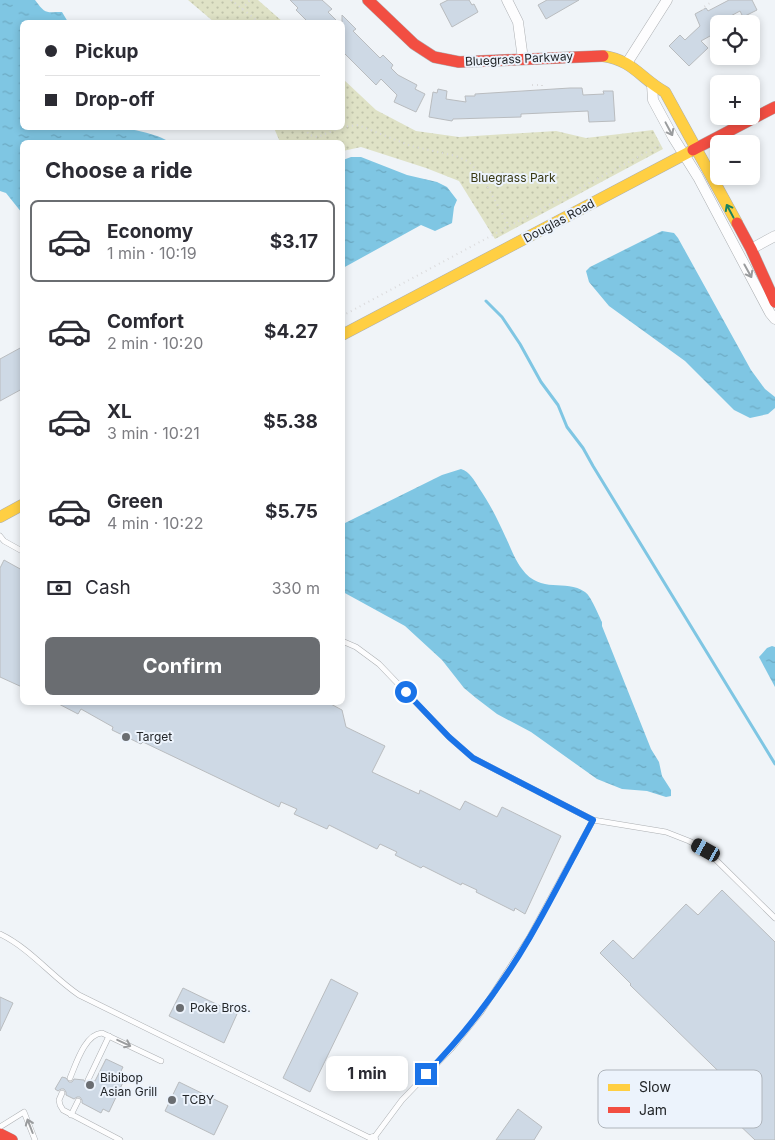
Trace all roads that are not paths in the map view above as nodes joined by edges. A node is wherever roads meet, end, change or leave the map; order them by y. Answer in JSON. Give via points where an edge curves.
{"nodes":[{"id":1,"x":368,"y":0,"type":"edge"},
{"id":2,"x":506,"y":0,"type":"edge"},
{"id":3,"x":667,"y":0,"type":"edge"},
{"id":4,"x":523,"y":59,"type":"junction"},
{"id":5,"x":628,"y":63,"type":"junction"},
{"id":6,"x":652,"y":85,"type":"junction"},
{"id":7,"x":775,"y":107,"type":"edge"},
{"id":8,"x":697,"y":149,"type":"junction"},
{"id":9,"x":684,"y":155,"type":"junction"},
{"id":10,"x":775,"y":236,"type":"edge"},
{"id":11,"x":751,"y":249,"type":"junction"},
{"id":12,"x":775,"y":302,"type":"edge"},
{"id":13,"x":775,"y":319,"type":"edge"},
{"id":14,"x":345,"y":333,"type":"edge"},
{"id":15,"x":20,"y":506,"type":"edge"},
{"id":16,"x":0,"y":517,"type":"edge"},
{"id":17,"x":0,"y":536,"type":"edge"},
{"id":18,"x":20,"y":550,"type":"edge"},
{"id":19,"x":345,"y":642,"type":"edge"},
{"id":20,"x":593,"y":820,"type":"junction"},
{"id":21,"x":775,"y":918,"type":"edge"},
{"id":22,"x":0,"y":934,"type":"edge"},
{"id":23,"x":109,"y":1036,"type":"junction"},
{"id":24,"x":161,"y":1061,"type":"dead end"},
{"id":25,"x":70,"y":1078,"type":"dead end"},
{"id":26,"x":88,"y":1080,"type":"dead end"},
{"id":27,"x":62,"y":1093,"type":"dead end"},
{"id":28,"x":78,"y":1101,"type":"dead end"},
{"id":29,"x":70,"y":1115,"type":"junction"},
{"id":30,"x":0,"y":1126,"type":"edge"},
{"id":31,"x":0,"y":1134,"type":"edge"},
{"id":32,"x":12,"y":1140,"type":"edge"},
{"id":33,"x":35,"y":1140,"type":"edge"},
{"id":34,"x":120,"y":1140,"type":"edge"},
{"id":35,"x":373,"y":1140,"type":"edge"}],
"edges":[{"from":1,"to":4,"type":"street","name":"Bluegrass Parkway","via":[[414,44],[434,57],[460,62]]},
{"from":2,"to":4,"type":"street","via":[[518,22]]},
{"from":3,"to":5,"type":"street"},
{"from":4,"to":5,"type":"street","name":"Bluegrass Parkway","via":[[596,55]]},
{"from":5,"to":6,"type":"street","name":"Bluegrass Parkway"},
{"from":6,"to":8,"type":"street","name":"Bluegrass Parkway","via":[[665,92]]},
{"from":6,"to":9,"type":"street","one_way":true,"via":[[653,100]]},
{"from":7,"to":8,"type":"street","name":"Douglas Road"},
{"from":8,"to":9,"type":"street","name":"Douglas Road"},
{"from":11,"to":8,"type":"street","name":"Bluegrass Parkway","one_way":true},
{"from":9,"to":13,"type":"street","one_way":true},
{"from":9,"to":14,"type":"street","name":"Douglas Road"},
{"from":10,"to":11,"type":"street"},
{"from":11,"to":12,"type":"street","name":"Bluegrass Parkway"},
{"from":15,"to":16,"type":"street"},
{"from":17,"to":18,"type":"lane"},
{"from":19,"to":20,"type":"lane","via":[[379,664],[473,758]]},
{"from":20,"to":21,"type":"lane","via":[[666,832],[706,850]]},
{"from":20,"to":35,"type":"lane","via":[[529,938],[481,1012],[402,1100]]},
{"from":22,"to":35,"type":"lane","via":[[26,950],[79,995]]},
{"from":23,"to":24,"type":"lane","one_way":true},
{"from":23,"to":25,"type":"lane","via":[[96,1033],[87,1041]]},
{"from":23,"to":26,"type":"lane"},
{"from":27,"to":29,"type":"lane","via":[[60,1106]]},
{"from":28,"to":29,"type":"lane"},
{"from":29,"to":34,"type":"lane"},
{"from":33,"to":30,"type":"lane","one_way":true,"via":[[24,1112]]},
{"from":31,"to":32,"type":"street"}]}
